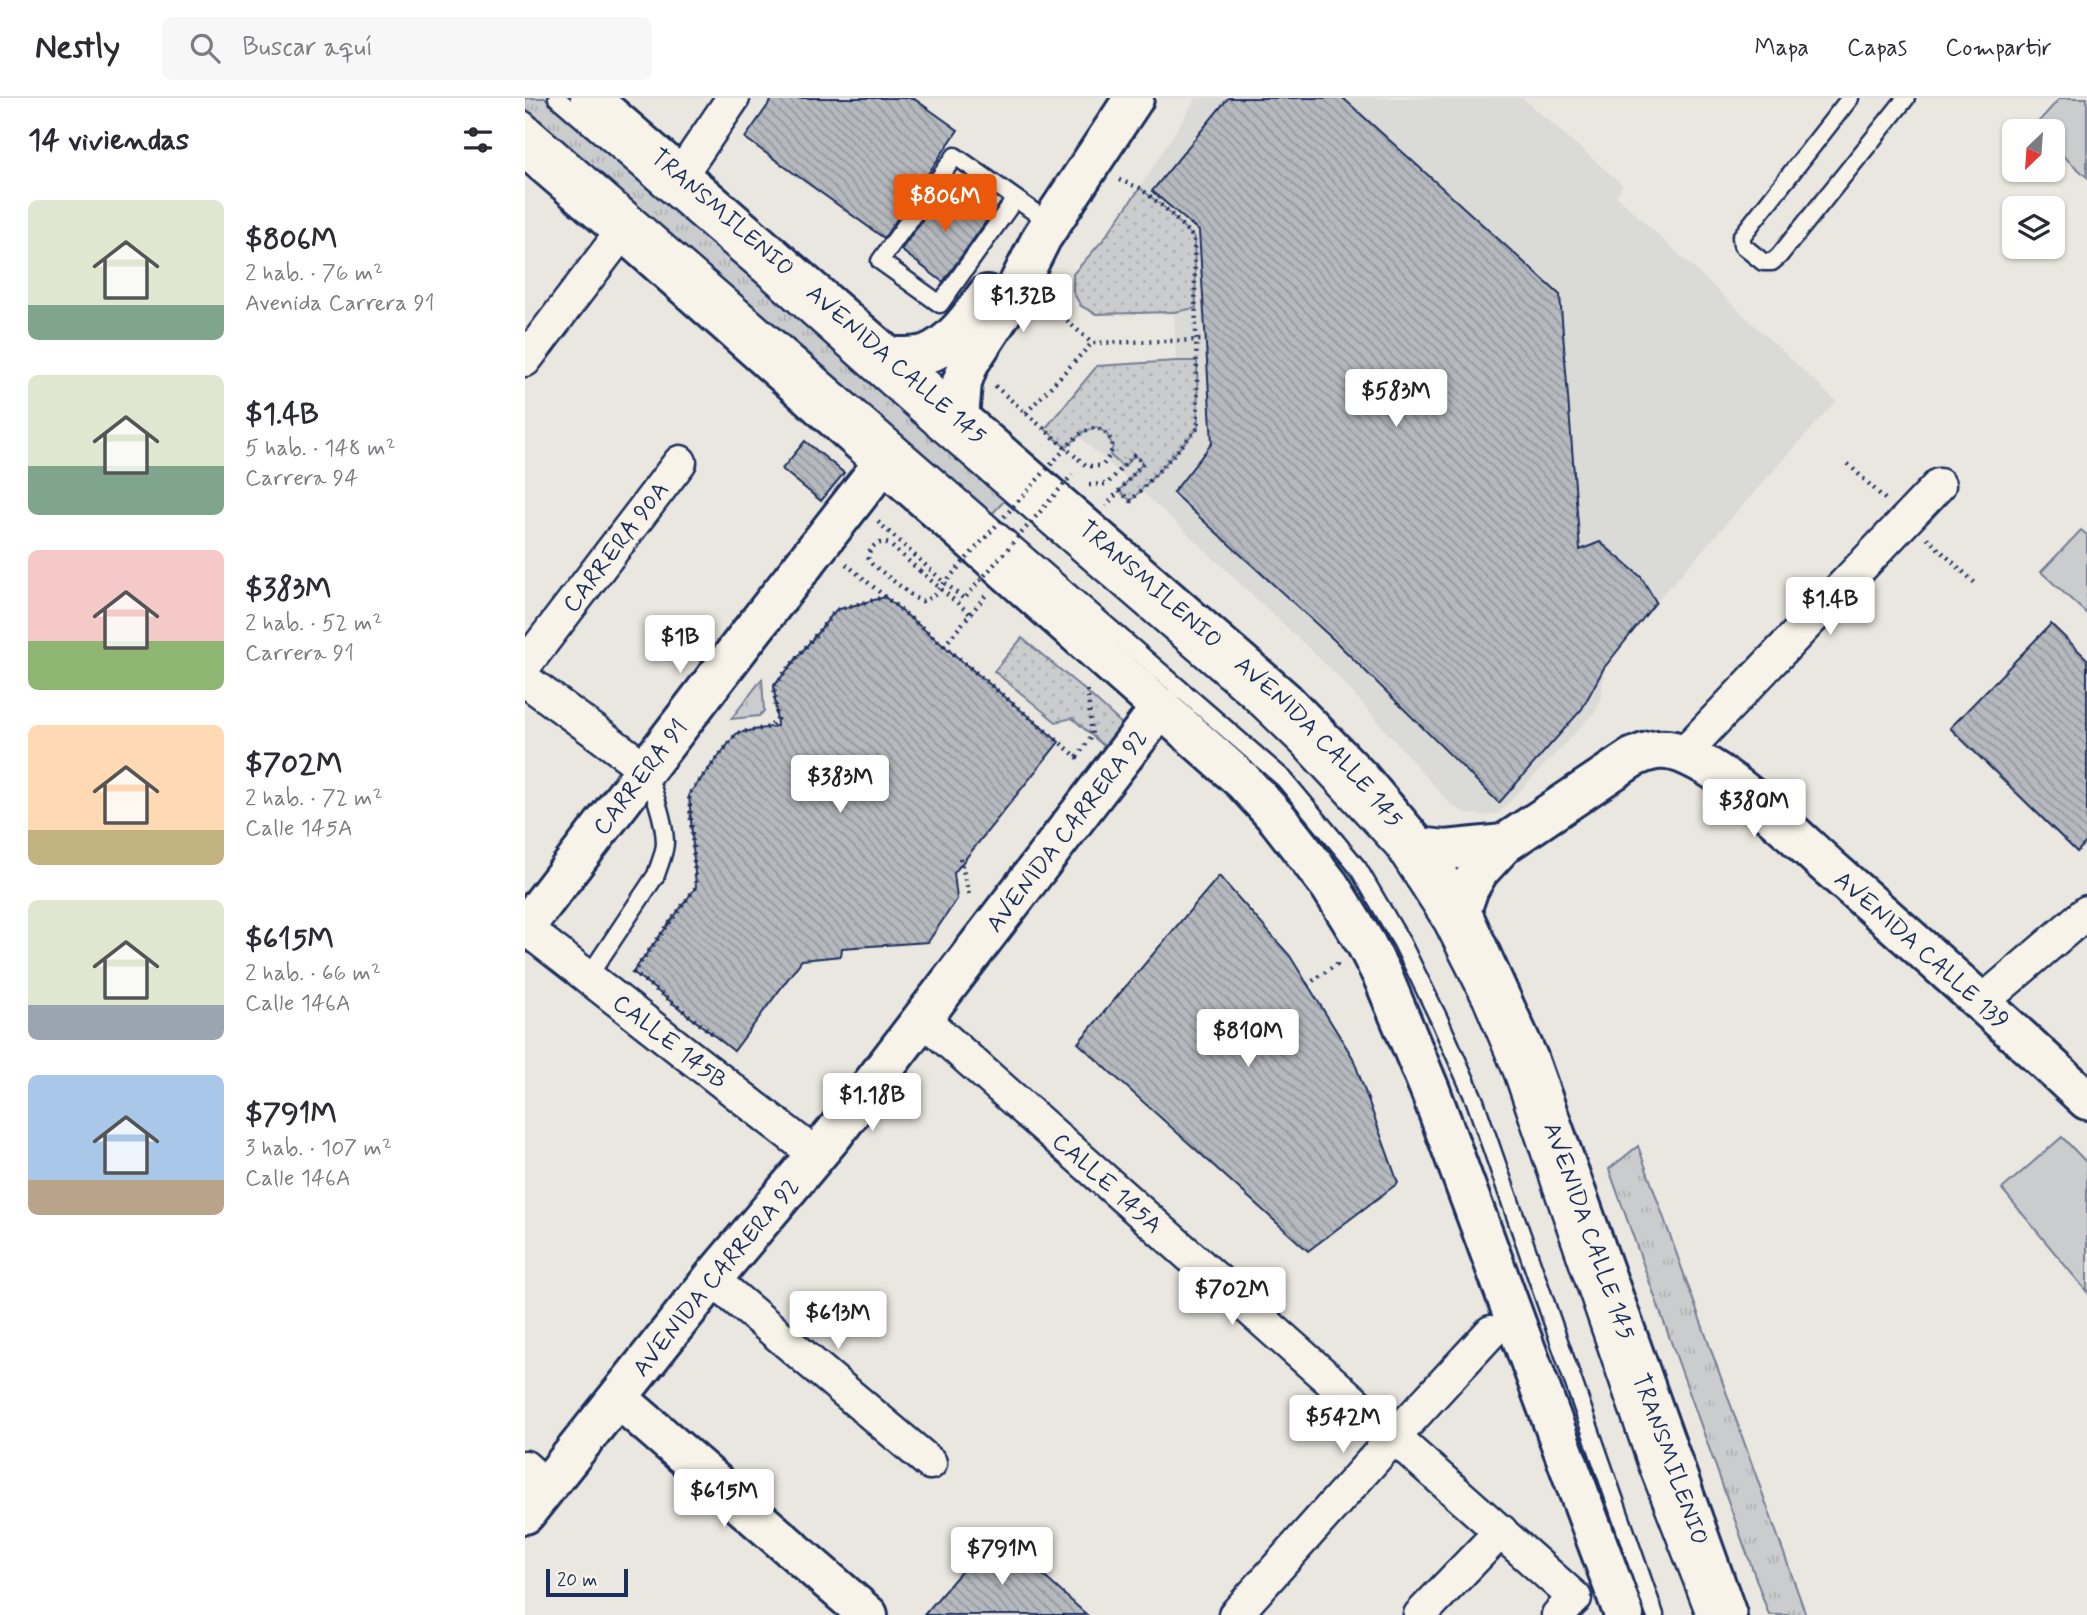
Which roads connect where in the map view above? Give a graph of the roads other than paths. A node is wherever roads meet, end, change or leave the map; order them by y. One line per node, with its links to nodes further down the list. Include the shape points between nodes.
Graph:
1 (557, 98): 47 (lane, TRANSMILENIO, via 1248,698 1394,849 1443,925 1514,1075 1646,1463)
2 (590, 98): 9 (main road, AVENIDA CALLE 145)
3 (733, 98): 9 (street)
4 (1134, 98): 12 (main road)
5 (1850, 98): 6 (lane, via 1741,237 1742,245 1763,262 1779,256)
6 (1906, 98)
7 (525, 120): 46 (lane, via 1284,779 1359,869 1402,943 1475,1101)
8 (525, 147): 11 (main road)
9 (680, 176): 13 (main road, AVENIDA CALLE 145)
10 (1016, 199): 10 (lane, via 955,156 880,261 940,304); 12 (lane)
11 (624, 231): 14 (street); 16 (main road)
12 (1046, 231): 13 (main road, via 947,341 928,353); 15 (main road, via 1011,298 969,363 962,382)
13 (888, 357): 15 (main road, AVENIDA CALLE 145)
14 (525, 360)
15 (959, 419): 25 (main road, AVENIDA CALLE 145, via 1284,700 1360,778)
16 (884, 461): 21 (main road); 23 (main road, CARRERA 91)
17 (680, 462): 19 (street, CARRERA 90A)
18 (1939, 485): 22 (street)
19 (525, 665)
20 (525, 680): 23 (street)
21 (1161, 707): 31 (main road, AVENIDA CARRERA 92); 45 (main road, via 1278,819 1330,886 1383,977 1430,1090)
22 (1683, 754): 24 (main road, AVENIDA CALLE 139, via 1645,751); 30 (main road, AVENIDA CALLE 139, via 1760,805)
23 (646, 769): 28 (main road, CARRERA 91); 29 (lane, via 665,843 662,857 656,875)
24 (1504, 844): 25 (main road, AVENIDA CALLE 139, via 1446,850); 26 (main road, AVENIDA CALLE 139, via 1479,871)
25 (1418, 847): 26 (main road, AVENIDA CALLE 145)
26 (1461, 911): 48 (main road, AVENIDA CALLE 145, via 1528,1058)
27 (2087, 912): 30 (street)
28 (525, 927): 29 (street, CALLE 145B)
29 (588, 977): 33 (street, CALLE 145B)
30 (1982, 1002): 32 (main road, AVENIDA CALLE 139)
31 (922, 1018): 33 (main road, AVENIDA CARRERA 92); 37 (street, CALLE 145A)
32 (2087, 1100)
33 (816, 1155): 34 (main road, AVENIDA CARRERA 92)
34 (712, 1279): 36 (main road, AVENIDA CARRERA 92); 38 (street)
35 (1491, 1332): 37 (street)
36 (618, 1398): 39 (main road, AVENIDA CARRERA 92); 42 (main road)
37 (1395, 1436): 40 (street, CALLE 145A); 43 (street)
38 (930, 1463)
39 (532, 1489)
40 (1501, 1531): 41 (street, CALLE 145A); 44 (street)
41 (1567, 1606)
42 (868, 1615)
43 (1235, 1615)
44 (1420, 1615)
45 (1623, 1615)
46 (1655, 1615)
47 (1705, 1615)
48 (1727, 1615)

